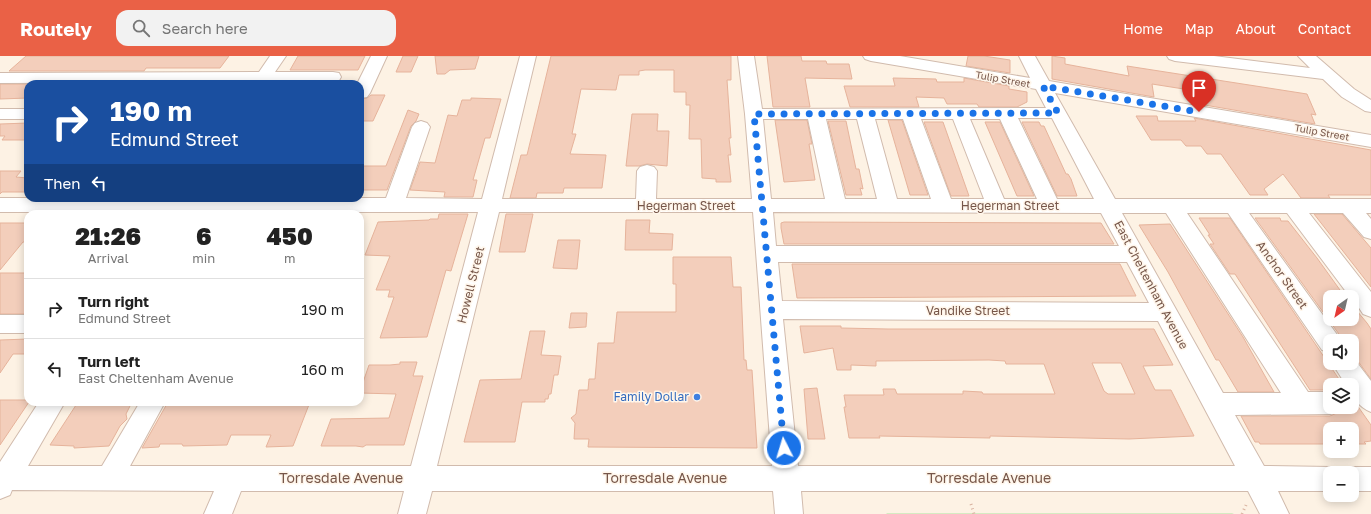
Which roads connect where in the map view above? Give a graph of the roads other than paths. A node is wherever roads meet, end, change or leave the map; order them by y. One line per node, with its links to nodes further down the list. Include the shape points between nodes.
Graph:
1 (278, 56): 12 (street)
2 (379, 56): 16 (street)
3 (528, 56): 32 (street, Howell Street)
4 (746, 56): 21 (street)
5 (872, 56): 15 (street, Tulip Street)
6 (1027, 56): 15 (street, East Cheltenham Avenue)
7 (1175, 56): 9 (street)
8 (1306, 56): 9 (street)
9 (1327, 75): 17 (street, via 1348,93)
10 (0, 78): 11 (street)
11 (174, 80)
12 (262, 80)
13 (279, 80): 14 (street, via 333,77)
14 (331, 80)
15 (1043, 86): 18 (street, East Cheltenham Avenue); 28 (street, Tulip Street)
16 (364, 87)
17 (1371, 107)
18 (1058, 113): 25 (street); 44 (street, East Cheltenham Avenue)
19 (0, 114): 20 (street)
20 (24, 114)
21 (754, 114): 22 (street); 37 (street)
22 (816, 114): 23 (street); 33 (street)
23 (865, 114): 24 (street); 34 (street)
24 (910, 114): 26 (street); 38 (street)
25 (1008, 114): 26 (street); 40 (street)
26 (960, 115): 39 (street)
27 (421, 127): 31 (street)
28 (1371, 141)
29 (647, 171): 36 (street)
30 (0, 205): 35 (street, Hegerman Street)
31 (394, 205): 32 (street, Hegerman Street); 35 (street, Hegerman Street)
32 (491, 205): 36 (street, Hegerman Street); 64 (street, Howell Street)
33 (836, 205): 34 (street, Hegerman Street); 37 (street, Hegerman Street)
34 (889, 205): 38 (street, Hegerman Street)
35 (181, 206)
36 (646, 206): 37 (street, Hegerman Street)
37 (761, 206): 48 (street)
38 (944, 206): 39 (street, Hegerman Street)
39 (997, 206): 40 (street, Hegerman Street)
40 (1050, 206): 44 (street, Hegerman Street)
41 (1293, 206): 42 (street, Hegerman Street); 46 (street, Hegerman Street); 50 (street)
42 (1348, 206): 43 (street, Hegerman Street); 47 (street)
43 (1371, 206)
44 (1109, 207): 45 (street, Hegerman Street); 49 (street, East Cheltenham Avenue)
45 (1173, 207): 46 (street, Hegerman Street); 59 (street)
46 (1234, 207): 55 (street, Anchor Street)
47 (1371, 232)
48 (766, 254): 49 (street); 51 (street)
49 (1134, 254): 52 (street, East Cheltenham Avenue)
50 (1371, 308)
51 (771, 310): 52 (street, Vandike Street); 67 (street)
52 (1164, 312): 61 (street, East Cheltenham Avenue)
53 (0, 324): 54 (street)
54 (24, 324)
55 (1324, 334)
56 (1349, 370): 58 (street)
57 (1359, 402): 58 (street)
58 (1371, 402)
59 (1301, 403): 60 (street); 61 (street)
60 (1323, 403)
61 (1216, 404): 68 (street, East Cheltenham Avenue)
62 (50, 406): 72 (street)
63 (151, 406): 65 (street)
64 (421, 477): 66 (street, Torresdale Avenue); 67 (street, Torresdale Avenue); 74 (street, Howell Street)
65 (109, 478): 66 (street, Torresdale Avenue); 72 (street, Torresdale Avenue)
66 (233, 478): 73 (street)
67 (786, 478): 68 (street, Torresdale Avenue); 75 (street)
68 (1256, 479): 69 (street, Torresdale Avenue); 76 (street, East Cheltenham Avenue)
69 (1323, 479)
70 (1359, 479): 71 (street)
71 (1371, 479)
72 (2, 480)
73 (218, 514)
74 (412, 514)
75 (790, 514)
76 (1274, 514)

